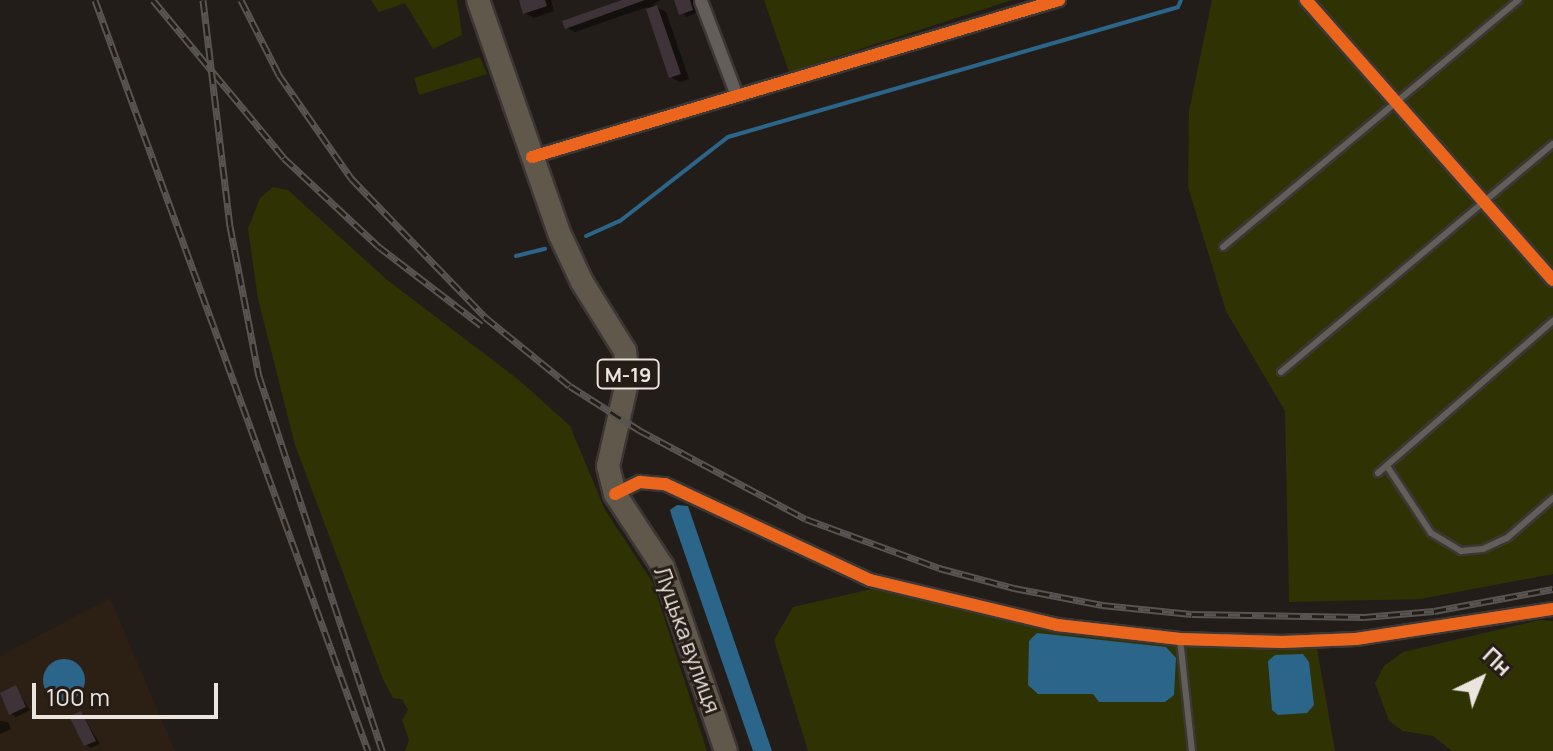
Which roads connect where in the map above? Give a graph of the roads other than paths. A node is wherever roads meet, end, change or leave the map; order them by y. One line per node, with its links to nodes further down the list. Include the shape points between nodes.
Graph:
1 (478, 0): 9 (highway, Луцька вулиця / М-19)
2 (1059, 0): 6 (street)
3 (1306, 0): 7 (street)
4 (1518, 0): 7 (lane)
5 (701, 1): 6 (street)
6 (736, 93): 9 (street)
7 (1395, 104): 10 (street); 11 (lane)
8 (1553, 144): 10 (lane)
9 (532, 157): 17 (highway, Луцька вулиця / М-19, via 582,282 625,351 628,378 608,466)
10 (1483, 205): 12 (street); 14 (lane)
11 (1223, 247)
12 (1553, 280)
13 (1553, 321): 15 (lane)
14 (1281, 372)
15 (1387, 466): 16 (lane); 18 (lane, via 1431,533 1461,551 1483,549 1507,538)
16 (1378, 473)
17 (615, 494): 20 (street, via 640,482 665,484 870,580 1057,625); 21 (highway, Луцька вулиця / М-19, via 663,567)
18 (1553, 498)
19 (1553, 609): 20 (street, via 1356,639)
20 (1180, 639): 22 (lane)
21 (726, 751)
22 (1192, 751)

